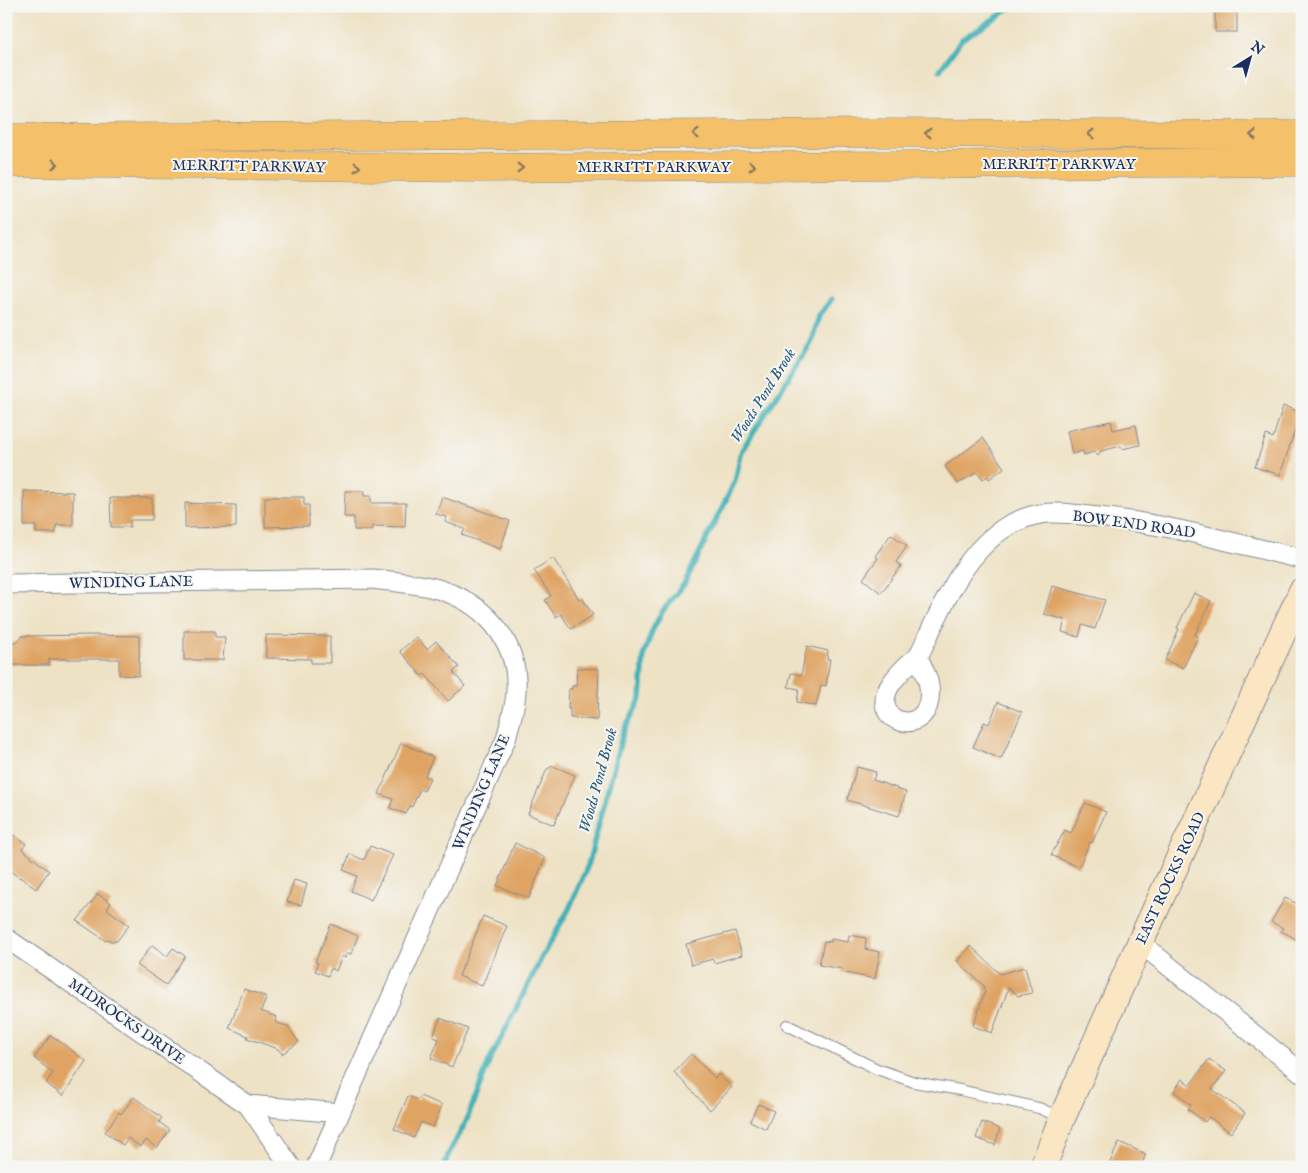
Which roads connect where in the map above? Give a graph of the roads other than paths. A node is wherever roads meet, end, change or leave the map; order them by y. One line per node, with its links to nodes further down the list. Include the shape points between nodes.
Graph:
1 (1302, 135): 2 (highway, MERRITT PARKWAY, one-way to 2, via 877,133)
2 (6, 138)
3 (1302, 162): 4 (highway, MERRITT PARKWAY, one-way to 3, via 487,168)
4 (6, 163)
5 (1302, 559): 8 (street, BOW END ROAD, via 1163,525 1042,513 1023,518 982,547 947,598)
6 (6, 584): 14 (street, WINDING LANE, via 373,578 440,590 460,598 490,619 502,634 512,654 516,677 516,700 506,738)
7 (1302, 591): 10 (street, EAST ROCKS ROAD)
8 (918, 657)
9 (6, 938): 13 (street, MIDROCKS DRIVE)
10 (1140, 943): 12 (street); 15 (street, EAST ROCKS ROAD)
11 (787, 1025): 15 (lane, via 877,1069 905,1079 1039,1108)
12 (1302, 1073)
13 (248, 1105): 14 (street, MIDROCKS DRIVE); 16 (street, MIDROCKS DRIVE)
14 (340, 1113): 17 (street, WINDING LANE)
15 (1062, 1118): 18 (street, EAST ROCKS ROAD)
16 (291, 1167)
17 (316, 1167)
18 (1043, 1167)

